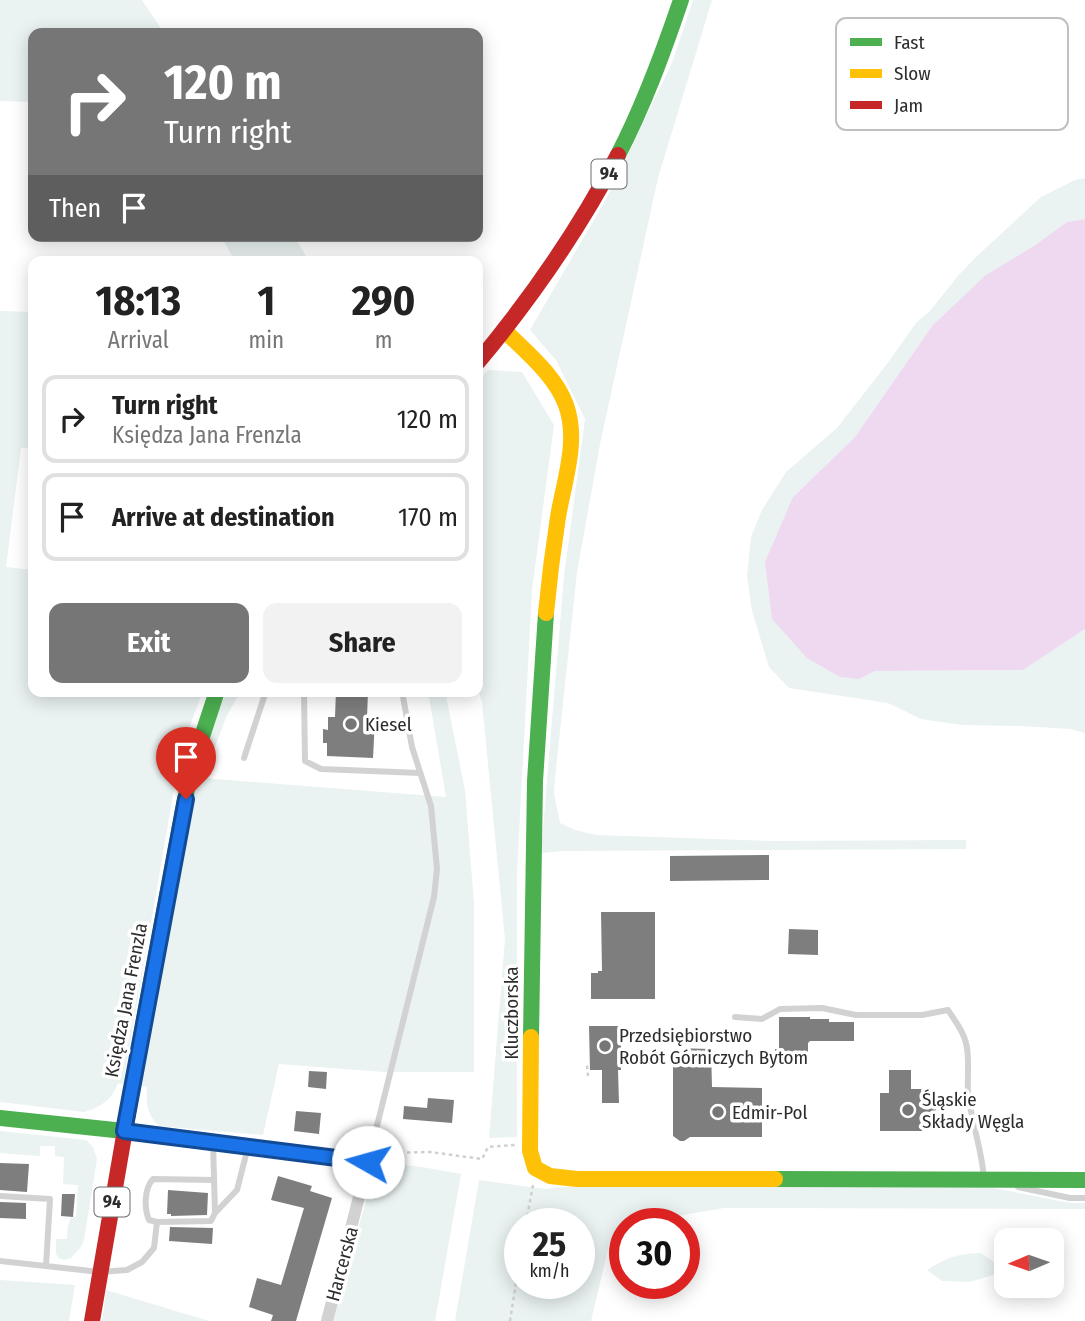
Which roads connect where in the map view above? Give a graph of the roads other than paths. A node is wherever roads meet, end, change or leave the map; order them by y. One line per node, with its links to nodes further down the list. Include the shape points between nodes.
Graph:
1 (681, 0): 2 (street, 94, via 647,96 615,163 559,257)
2 (505, 331): 3 (street, 94); 17 (street, Kluczborska, via 561,390 571,428 547,602 536,760 530,1141 535,1168 550,1176 577,1179)
3 (483, 356)
4 (215, 697): 12 (street, Księdza Jana Frenzla / 94, via 190,773)
5 (264, 697): 8 (lane)
6 (304, 697): 9 (lane, via 305,761 321,769)
7 (403, 697): 9 (lane)
8 (244, 758)
9 (420, 774): 15 (lane, via 431,806 437,869 434,897)
10 (735, 1017): 17 (lane, via 762,1019 780,1009 821,1008 856,1015 922,1015 948,1010 967,1045 972,1120)
11 (0, 1118): 12 (street)
12 (124, 1131): 13 (street); 25 (street, Księdza Jana Frenzla / 94)
13 (214, 1142): 14 (street); 16 (lane)
14 (248, 1147): 15 (street); 21 (lane, via 237,1190)
15 (370, 1158): 27 (street, Harcerska)
16 (214, 1180): 21 (lane); 22 (lane, via 153,1179 145,1210 149,1220)
17 (988, 1180): 18 (street); 20 (lane)
18 (1085, 1180)
19 (0, 1196): 24 (lane, via 50,1199)
20 (1085, 1198)
21 (215, 1213): 22 (lane, via 211,1221)
22 (157, 1222): 25 (lane, via 154,1248 142,1262 127,1270)
23 (0, 1261): 24 (lane)
24 (46, 1266): 25 (lane)
25 (100, 1272): 26 (street, Księdza Jana Frenzla / 94)
26 (92, 1321)
27 (327, 1321)

